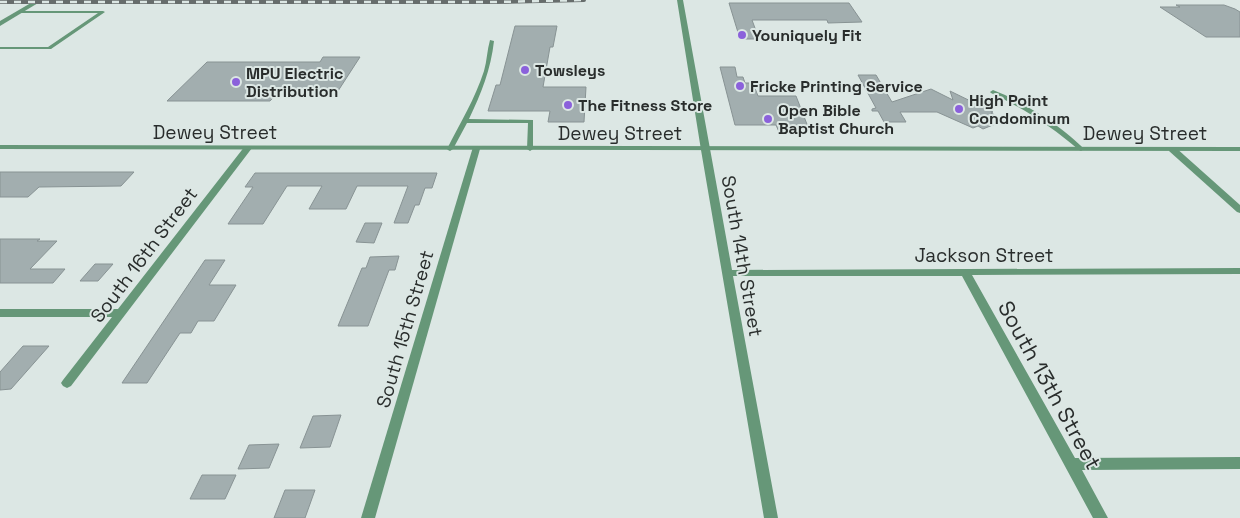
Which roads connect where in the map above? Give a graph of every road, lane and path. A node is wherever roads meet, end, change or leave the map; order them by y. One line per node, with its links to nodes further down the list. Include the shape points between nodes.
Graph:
1 (40, 0): 3 (street)
2 (680, 0): 14 (street, South 14th Street)
3 (21, 12): 4 (street); 6 (lane, via 103,12 49,48)
4 (0, 24)
5 (492, 41): 8 (lane, via 490,62)
6 (0, 48)
7 (993, 92): 15 (lane, via 1052,125)
8 (464, 121): 11 (lane); 13 (lane, via 531,121)
9 (0, 147): 10 (street, Dewey Street)
10 (248, 148): 11 (street, Dewey Street); 23 (street, South 16th Street)
11 (450, 149): 12 (street, Dewey Street)
12 (476, 150): 13 (street, Dewey Street); 27 (street, South 15th Street)
13 (530, 150): 14 (street, Dewey Street)
14 (705, 150): 15 (street, Dewey Street); 21 (street, South 14th Street)
15 (1081, 150): 16 (street, Dewey Street)
16 (1172, 150): 17 (street, Dewey Street); 18 (street)
17 (1240, 150)
18 (1240, 210)
19 (1240, 271): 20 (street, Jackson Street)
20 (965, 272): 21 (street, Jackson Street); 25 (street, South 13th Street)
21 (728, 273): 28 (street, South 14th Street)
22 (0, 313): 23 (street)
23 (122, 313): 24 (street, South 16th Street)
24 (67, 383)
25 (1071, 464): 26 (street); 29 (street, South 13th Street)
26 (1240, 464)
27 (368, 518)
28 (771, 518)
29 (1101, 518)

